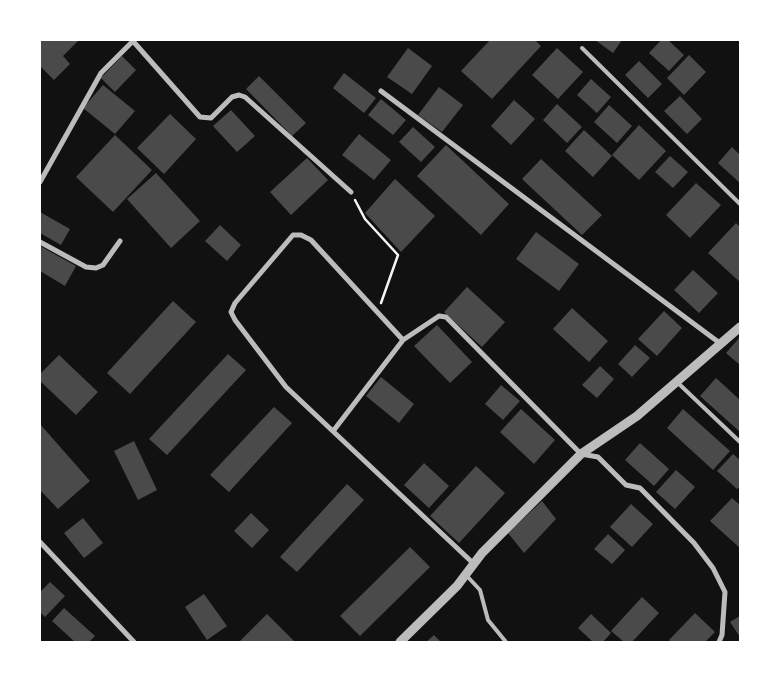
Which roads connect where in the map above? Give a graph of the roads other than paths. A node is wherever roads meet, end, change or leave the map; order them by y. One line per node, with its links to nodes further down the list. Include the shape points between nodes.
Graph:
1 (133, 40): 4 (street, via 101,72); 5 (street, via 200,117 211,118 232,97 245,97)
2 (582, 48): 6 (lane)
3 (381, 91): 11 (street)
4 (40, 182)
5 (351, 192)
6 (740, 204)
7 (120, 241): 8 (street, via 103,265 96,268 86,267)
8 (40, 242)
9 (740, 327): 11 (street)
10 (403, 340): 13 (street); 13 (street, via 311,240 301,234 293,235 235,303 232,312 235,320 286,387); 15 (street, via 439,316 446,317)
11 (721, 344): 12 (street)
12 (678, 383): 14 (lane); 15 (street)
13 (334, 430): 17 (street)
14 (740, 442)
15 (581, 454): 17 (street); 22 (street, via 598,457 626,485 640,488 694,543 713,568 725,592)
16 (40, 542): 19 (street)
17 (474, 564): 18 (street)
18 (466, 575): 20 (street); 21 (lane, via 480,590 488,620)
19 (134, 642)
20 (400, 642)
21 (506, 642)
22 (719, 642)

